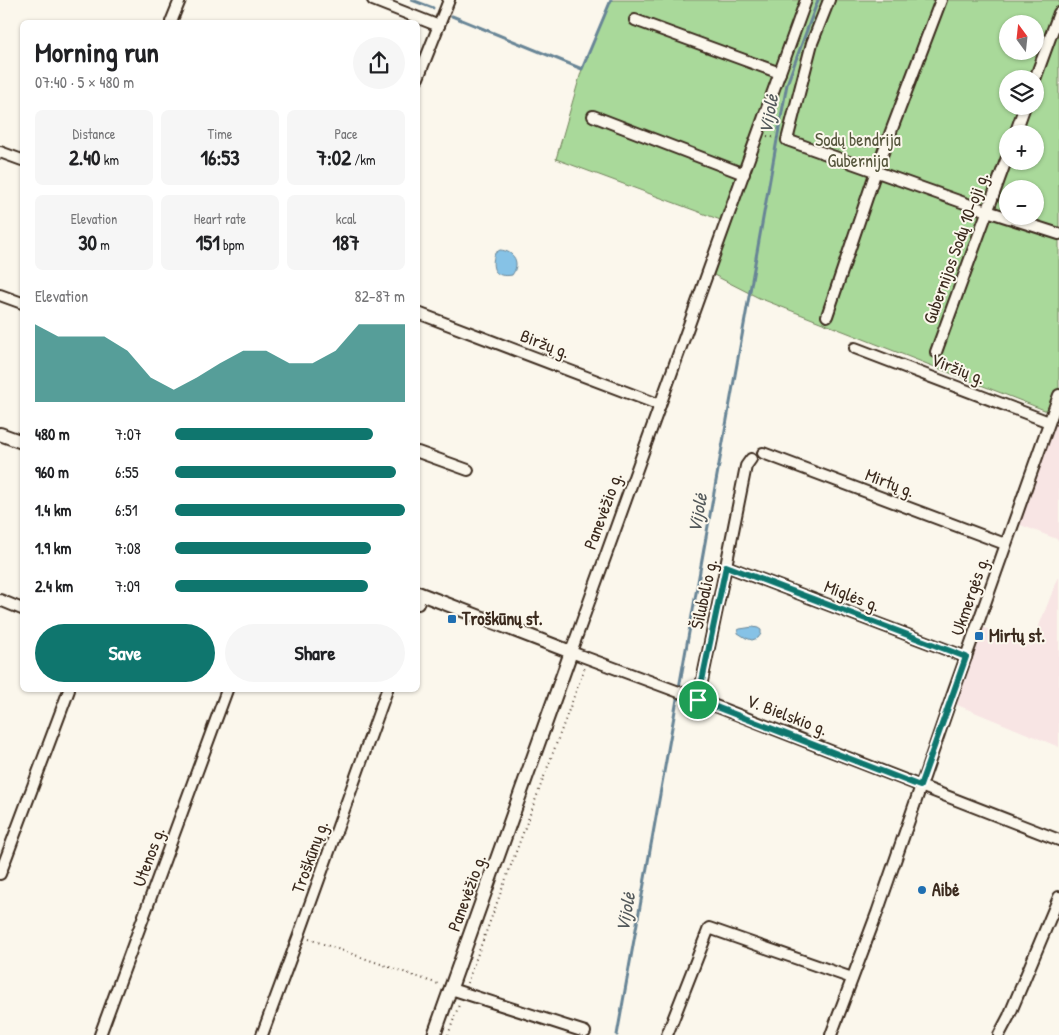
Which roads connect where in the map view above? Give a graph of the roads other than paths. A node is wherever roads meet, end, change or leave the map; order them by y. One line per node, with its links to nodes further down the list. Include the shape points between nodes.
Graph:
1 (180, 0): 8 (street)
2 (373, 0): 10 (street)
3 (448, 0): 10 (street)
4 (806, 0): 13 (street, Panevėžio g.)
5 (829, 0): 18 (street, via 812,43 787,140)
6 (941, 0): 18 (street)
7 (1059, 13): 11 (street)
8 (172, 20)
9 (635, 20): 13 (street)
10 (439, 26): 12 (street)
11 (1039, 70)
12 (420, 73)
13 (780, 73): 19 (street, Panevėžio g.)
14 (593, 116): 19 (street)
15 (0, 152): 16 (street)
16 (20, 159)
17 (1002, 170): 20 (street, Gubernijos Sodų 10-oji g.)
18 (876, 171): 20 (street); 25 (street)
19 (744, 174): 29 (street, Panevėžio g.)
20 (987, 211): 21 (street); 27 (street, Gubernijos Sodų 10-oji g.)
21 (1059, 234)
22 (0, 295): 23 (street)
23 (20, 303)
24 (420, 314): 29 (street, Biržų g.)
25 (827, 316)
26 (855, 348): 30 (street, Viržių g.)
27 (936, 352)
28 (1059, 395): 30 (street, Ukmergės g.)
29 (660, 405): 42 (street, Panevėžio g.)
30 (1049, 422): 37 (street, Ukmergės g.)
31 (0, 434): 32 (street)
32 (20, 441)
33 (420, 453): 36 (street)
34 (763, 453): 37 (street, Mirtų g.)
35 (748, 462): 38 (street, Šilubalio g.)
36 (468, 470)
37 (1005, 544): 43 (street, Ukmergės g.)
38 (726, 566): 43 (street, Miglės g.); 47 (street, Šilubalio g.)
39 (420, 597): 42 (street, V. Bielskio g.)
40 (0, 600): 41 (street)
41 (20, 608)
42 (571, 652): 47 (street, V. Bielskio g.); 53 (street, Panevėžio g.)
43 (966, 657): 48 (street, Ukmergės g.)
44 (68, 692): 50 (street)
45 (226, 692): 55 (street, Utenos g.)
46 (386, 692): 56 (street, Troškūnų g.)
47 (698, 700): 48 (street, V. Bielskio g.)
48 (920, 786): 49 (street, V. Bielskio g.); 52 (street, Ukmergės g.)
49 (1059, 840)
50 (0, 874)
51 (1059, 897): 60 (street)
52 (852, 978): 58 (street, via 709,928); 59 (street, Ukmergės g.)
53 (457, 991): 54 (street); 57 (street, Panevėžio g.)
54 (585, 1032)
55 (100, 1035)
56 (262, 1035)
57 (434, 1035)
58 (667, 1035)
59 (831, 1035)
60 (999, 1035)

